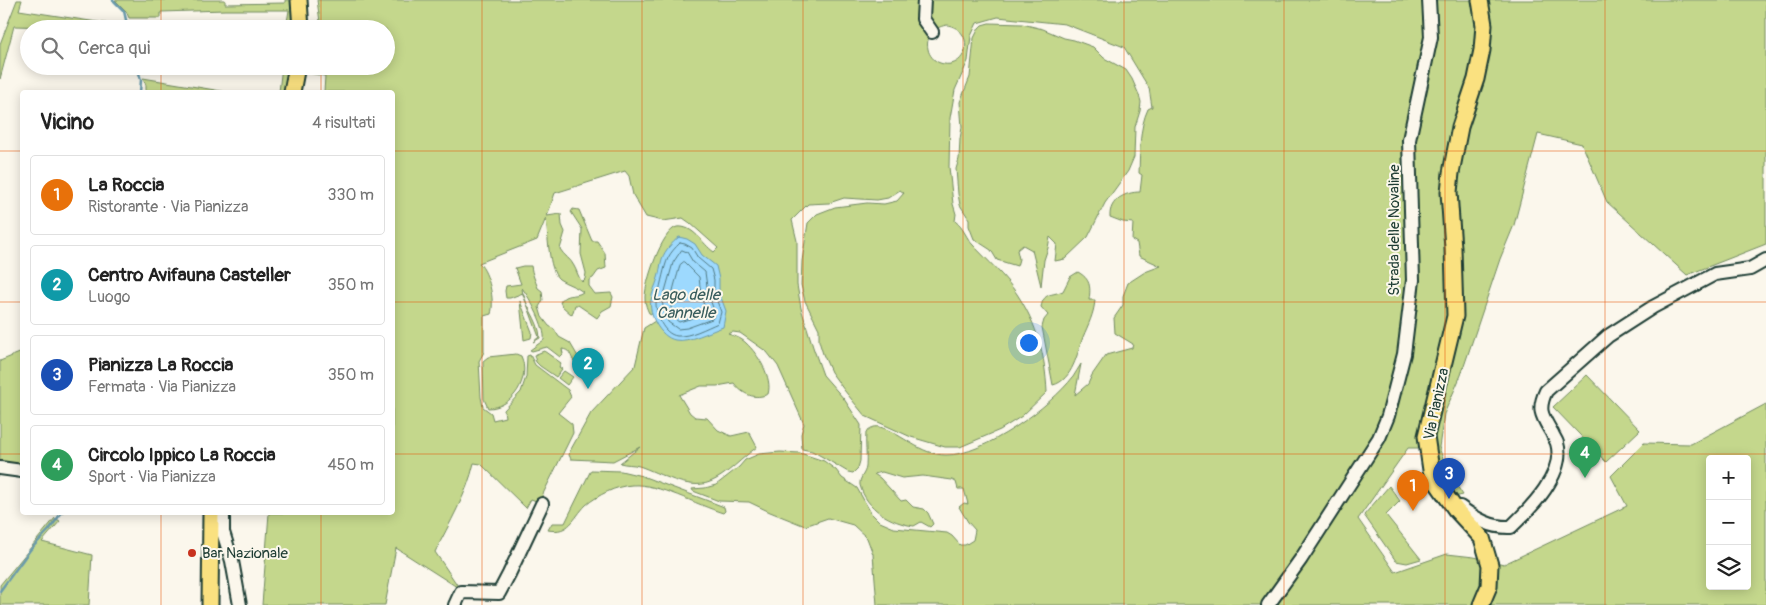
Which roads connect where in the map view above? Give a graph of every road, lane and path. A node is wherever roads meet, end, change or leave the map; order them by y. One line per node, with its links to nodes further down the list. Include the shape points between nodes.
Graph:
1 (300, 0): 5 (main road)
2 (924, 0): 6 (street, via 923,19)
3 (1429, 0): 19 (street, Strada delle Novaline, via 1431,37 1409,140 1413,280 1404,354 1388,416 1379,438)
4 (1480, 0): 12 (main road, Via Pianizza, via 1484,25 1482,50 1460,127 1450,182 1454,316 1426,436 1431,470)
5 (301, 20)
6 (932, 32)
7 (295, 75): 8 (main road)
8 (292, 90)
9 (1766, 260): 12 (street, Via Pianizza, via 1750,269 1715,274 1653,307 1608,336 1546,391 1540,402 1542,415 1557,443 1555,473 1534,504 1511,527 1497,527 1473,517)
10 (0, 468): 11 (street)
11 (20, 471)
12 (1451, 502): 20 (main road, via 1482,538 1490,565 1489,586)
13 (542, 504): 18 (street, via 498,592 461,592)
14 (211, 515): 16 (main road)
15 (223, 515): 17 (street, via 223,532)
16 (210, 605)
17 (240, 605)
18 (455, 605)
19 (1268, 605)
20 (1481, 605)

